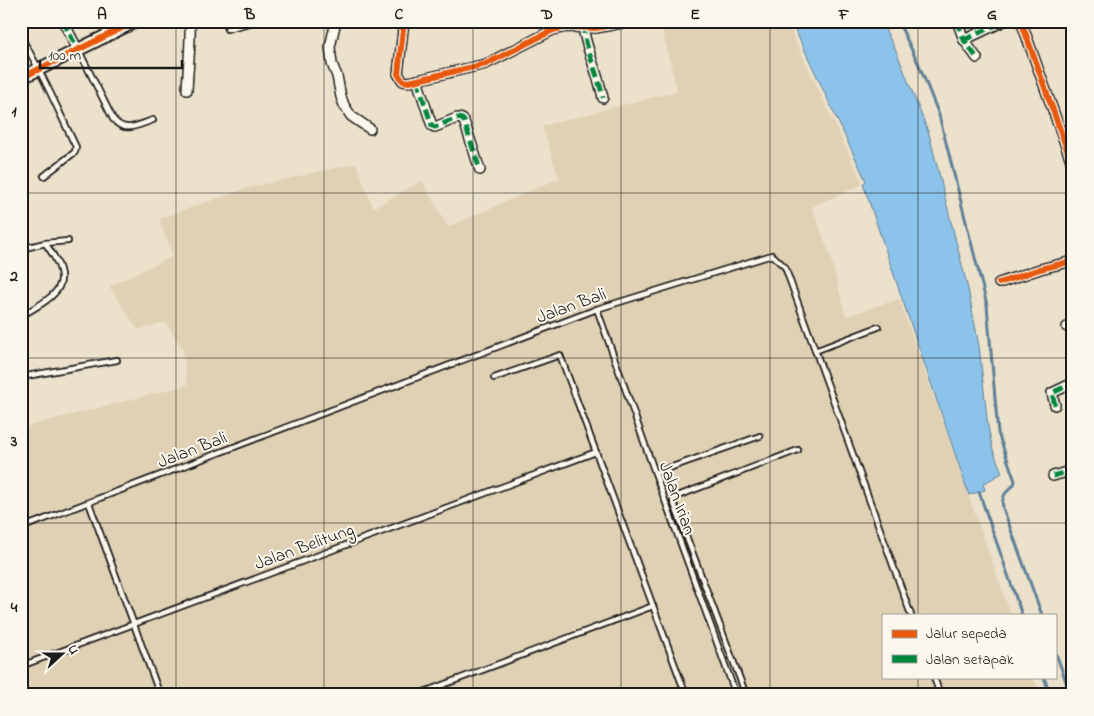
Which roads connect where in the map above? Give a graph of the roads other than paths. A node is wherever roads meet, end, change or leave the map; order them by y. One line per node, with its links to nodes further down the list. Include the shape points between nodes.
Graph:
1 (63, 21): 15 (street)
2 (136, 21): 15 (street)
3 (190, 21): 20 (street)
4 (257, 21): 12 (lane)
5 (336, 21): 23 (street, via 330,47 341,97 351,116)
6 (404, 21): 19 (street, via 398,74 403,81)
7 (632, 21): 11 (street, via 596,28)
8 (957, 21): 14 (street)
9 (1004, 21): 14 (street)
10 (1021, 21): 24 (street)
11 (583, 24): 19 (street, via 553,30 486,64); 21 (street)
12 (227, 29)
13 (21, 37): 17 (lane)
14 (964, 40): 16 (street)
15 (78, 50): 17 (street); 22 (lane, via 118,126 126,128)
16 (977, 58)
17 (38, 71): 18 (street); 26 (lane, via 76,147 75,152)
18 (21, 78)
19 (417, 80): 25 (street, via 432,126 457,118 464,121)
20 (187, 90)
21 (603, 98)
22 (153, 120)
23 (370, 129)
24 (1073, 166)
25 (480, 170)
26 (44, 176)
27 (68, 241): 28 (lane)
28 (45, 243): 29 (lane); 33 (lane, via 59,264 61,281 50,300)
29 (21, 249)
30 (1073, 261): 31 (street)
31 (999, 283)
32 (597, 309): 35 (lane, Jalan Bali, via 772,255 784,268); 45 (lane, Jalan Irian); 47 (lane, Jalan Bali)
33 (21, 316)
34 (878, 327): 35 (lane)
35 (815, 350): 50 (lane, Jalan Bali)
36 (117, 360): 37 (lane)
37 (21, 377)
38 (494, 378): 43 (lane, via 560,355)
39 (1073, 384): 40 (street, via 1052,393)
40 (1055, 406)
41 (760, 436): 45 (lane)
42 (798, 450): 58 (lane, via 675,497 673,501)
43 (596, 452): 49 (lane); 51 (lane, Jalan Belitung)
44 (1073, 470): 46 (street)
45 (654, 473): 57 (lane, Jalan Irian)
46 (1052, 476)
47 (89, 503): 48 (lane, Jalan Bali); 51 (lane)
48 (21, 528)
49 (653, 606): 55 (lane); 56 (lane)
50 (911, 614)
51 (134, 624): 52 (lane, Jalan Belitung); 54 (lane)
52 (21, 666)
53 (934, 678): 59 (lane)
54 (160, 695)
55 (416, 695)
56 (686, 695)
57 (736, 695)
58 (746, 695)
59 (940, 695)

